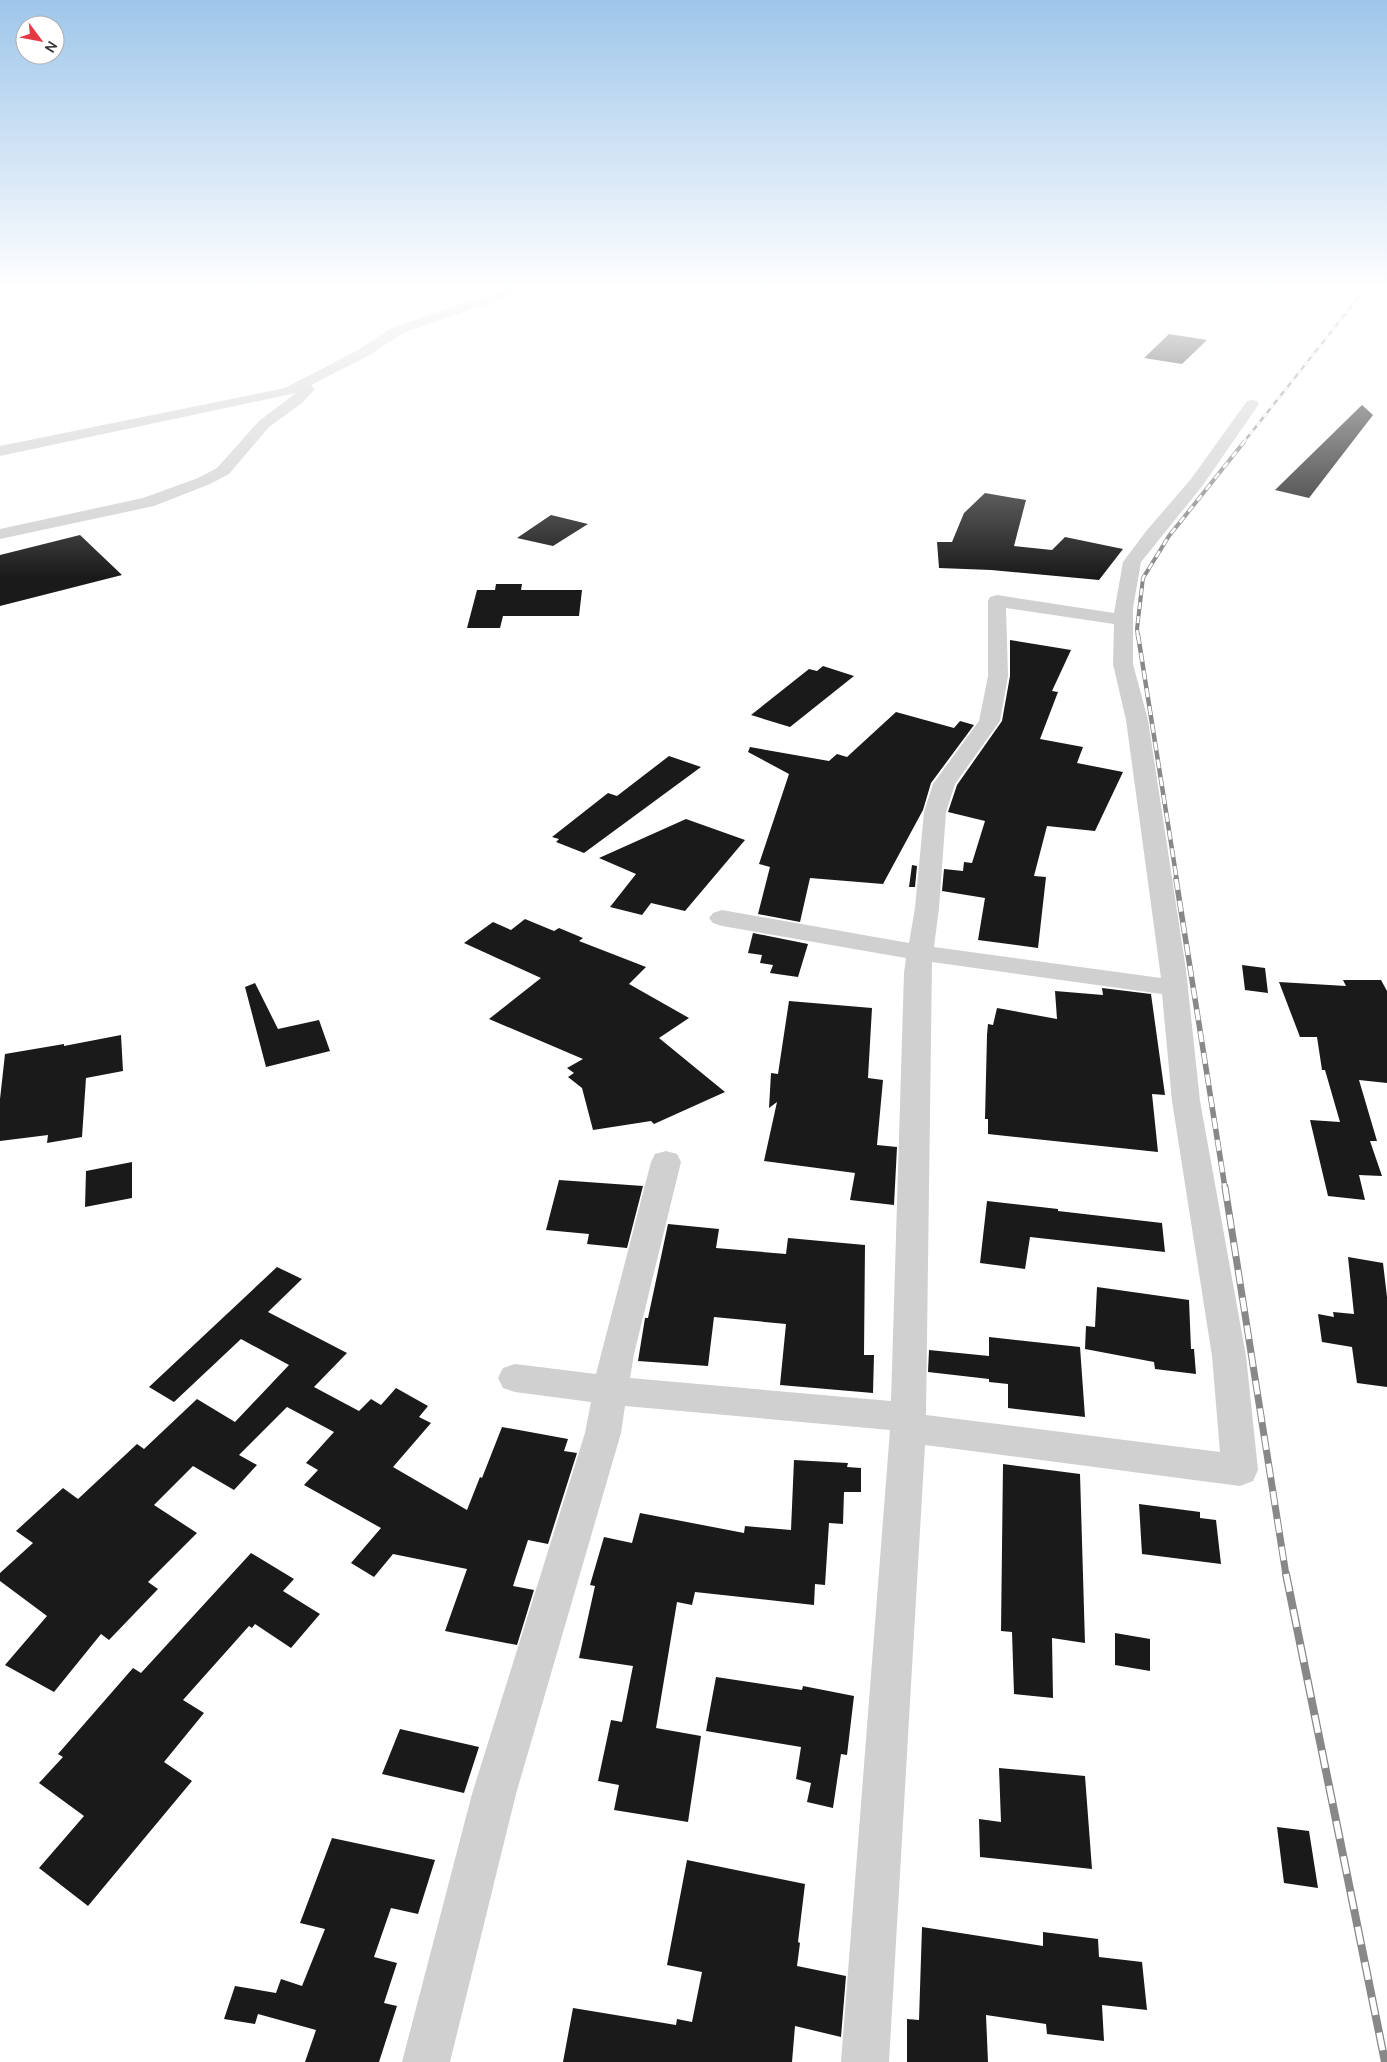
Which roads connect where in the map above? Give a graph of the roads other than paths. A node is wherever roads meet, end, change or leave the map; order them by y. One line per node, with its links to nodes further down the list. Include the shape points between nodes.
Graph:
1 (300, 385): 4 (street, via 288,391)
2 (311, 385): 5 (street, via 264,424 223,471 204,481 148,502)
3 (1252, 404): 6 (street, via 1197,482 1158,526 1132,562)
4 (0, 451)
5 (0, 534)
6 (1124, 620): 8 (street, via 997,601 998,676 989,720 944,784 934,812 927,908); 9 (street, via 1123,664 1136,720)
7 (722, 918): 8 (street)
8 (920, 952): 9 (street); 13 (street)
9 (1175, 988): 13 (street, via 1186,1101 1229,1356 1240,1470)
10 (666, 1162): 12 (street)
11 (515, 1378): 12 (street)
12 (610, 1390): 13 (street); 14 (street, via 603,1433 494,1794)
13 (908, 1423): 15 (street)
14 (426, 2062)
15 (865, 2062)

